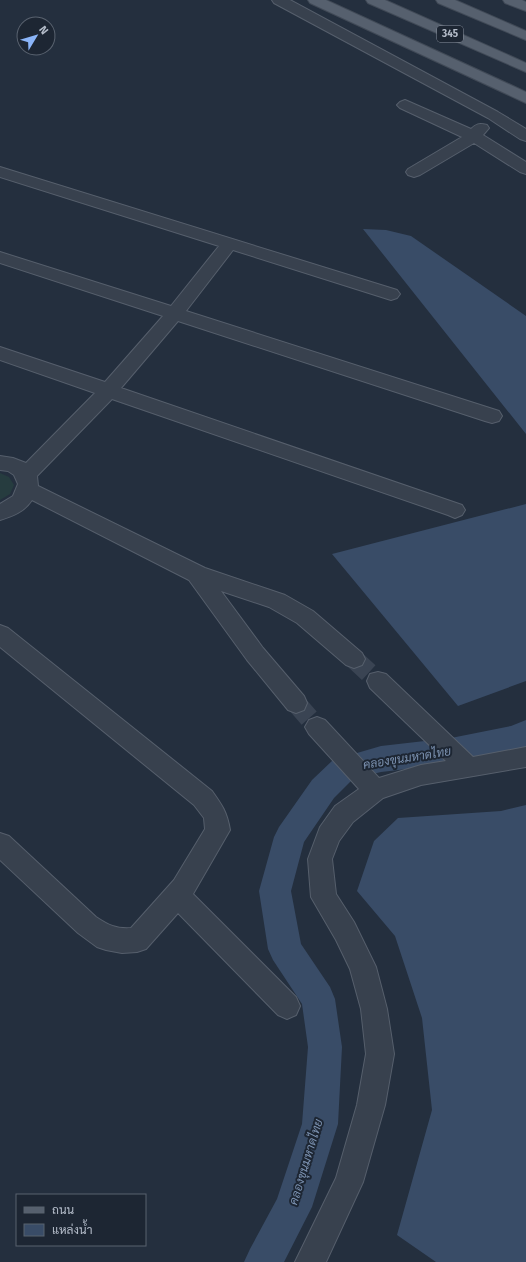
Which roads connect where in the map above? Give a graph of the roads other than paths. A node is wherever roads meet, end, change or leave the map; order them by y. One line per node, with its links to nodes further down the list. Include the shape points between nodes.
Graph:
1 (279, 0): 13 (street)
2 (315, 0): 8 (main road, 345)
3 (373, 0): 9 (main road, 345)
4 (443, 0): 7 (main road, 345)
5 (510, 0): 6 (main road)
6 (526, 7)
7 (526, 36)
8 (397, 39): 10 (main road, 345); 12 (main road)
9 (526, 68)
10 (526, 98)
11 (405, 105): 14 (street)
12 (526, 111)
13 (493, 115): 14 (street); 15 (street)
14 (473, 136): 16 (street); 18 (street)
15 (526, 136)
16 (526, 169)
17 (0, 172): 19 (street)
18 (414, 172)
19 (230, 243): 21 (street); 22 (street)
20 (0, 257): 22 (street)
21 (391, 294)
22 (175, 313): 24 (street); 25 (street)
23 (0, 353): 24 (street)
24 (108, 391): 27 (street); 28 (street)
25 (492, 416)
26 (0, 463): 27 (street, via 21,469)
27 (27, 482): 29 (street, via 23,499 14,507); 30 (street)
28 (455, 510)
29 (0, 512)
30 (197, 574): 32 (street, via 277,601 305,617); 34 (street, via 255,654)
31 (0, 634): 40 (street, via 204,798 215,814 218,830)
32 (354, 659)
33 (378, 680): 37 (street)
34 (296, 703)
35 (321, 733): 38 (street)
36 (526, 757): 37 (street, via 515,760)
37 (462, 761): 38 (street, via 421,775)
38 (370, 784): 42 (street, via 329,835 320,859 324,897 363,967 374,1009 380,1054 371,1105 349,1182)
39 (0, 844): 40 (street, via 87,925 106,938 136,940 150,928)
40 (177, 896): 41 (street)
41 (287, 1006)
42 (310, 1262)

